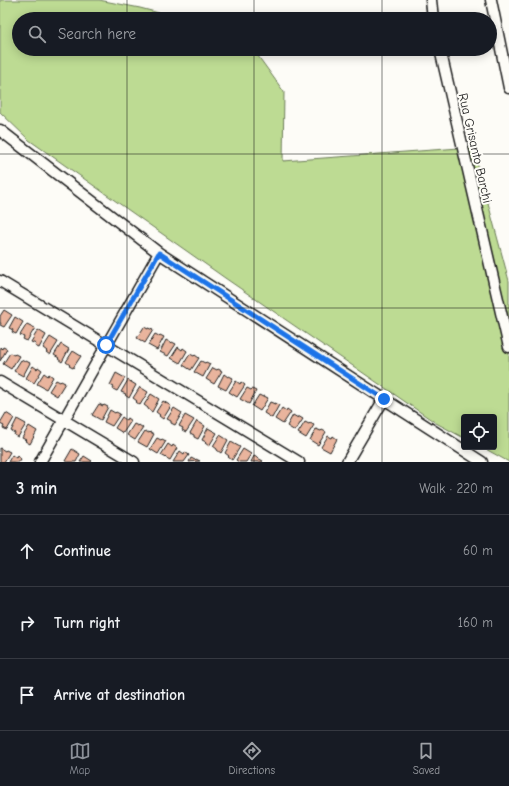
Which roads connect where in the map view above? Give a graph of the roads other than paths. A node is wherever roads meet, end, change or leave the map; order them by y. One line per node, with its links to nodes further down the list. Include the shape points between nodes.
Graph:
1 (431, 0): 3 (street)
2 (491, 0): 4 (street)
3 (432, 12)
4 (493, 12)
5 (497, 29): 7 (street)
6 (442, 56): 12 (street, Rua Grisanto Barchi)
7 (509, 88)
8 (0, 130): 9 (street)
9 (159, 253): 11 (street); 14 (street)
10 (0, 280): 11 (street)
11 (106, 345): 15 (street); 18 (street)
12 (509, 347)
13 (0, 382): 15 (street)
14 (384, 399): 19 (street); 20 (street)
15 (64, 420): 16 (street); 17 (street)
16 (40, 462)
17 (134, 462)
18 (299, 462)
19 (347, 462)
20 (482, 462)

